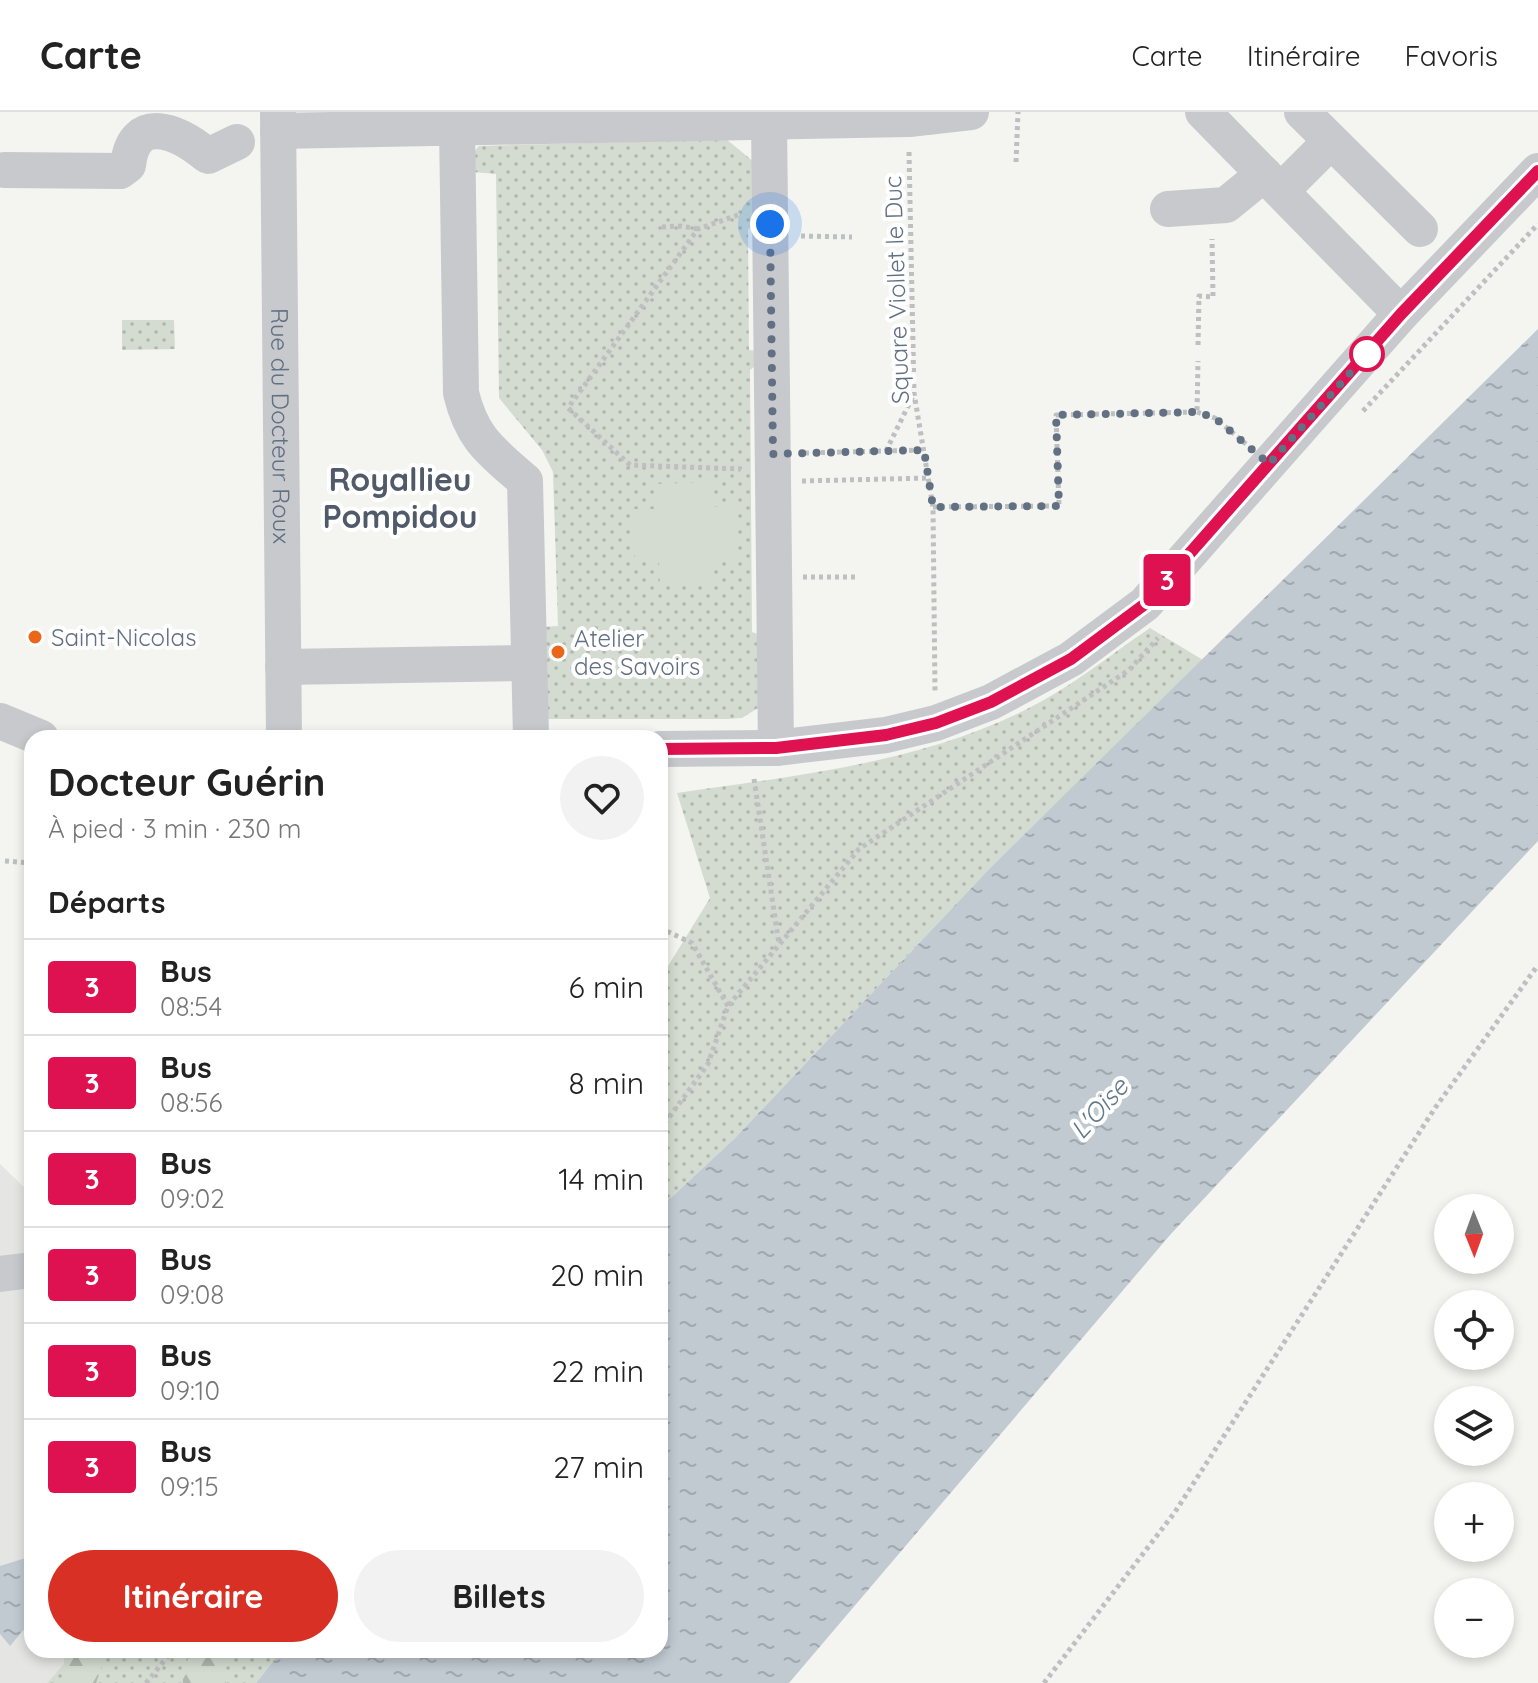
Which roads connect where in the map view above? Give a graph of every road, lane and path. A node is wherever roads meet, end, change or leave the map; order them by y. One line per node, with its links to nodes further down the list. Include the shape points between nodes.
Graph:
1 (971, 112): 6 (street)
2 (1018, 112): 12 (path)
3 (1203, 112): 15 (street)
4 (1302, 112): 10 (street)
5 (708, 117): 7 (street); 9 (street)
6 (909, 119): 7 (street); 26 (path, Square Viollet le Duc)
7 (769, 121): 18 (street)
8 (278, 122): 9 (street); 37 (street, Rue du Docteur Roux)
9 (457, 127): 36 (street, via 461,393 468,423 525,481)
10 (1331, 141): 15 (street); 21 (street)
11 (223, 149): 13 (street, via 153,129 131,143 128,165 120,171)
12 (1016, 162)
13 (4, 170)
14 (1538, 171): 23 (street)
15 (1272, 183): 16 (street, via 1226,205); 23 (street)
16 (1212, 206): 17 (street); 24 (path, via 1213,297 1199,296)
17 (1168, 209)
18 (770, 224): 20 (path, via 757,214 737,215); 22 (path, via 785,236); 31 (street)
19 (662, 227): 20 (path)
20 (698, 229): 31 (path, via 568,408 630,465)
21 (1420, 229)
22 (852, 237)
23 (1401, 314): 30 (street)
24 (1198, 345)
25 (1198, 361): 27 (path)
26 (914, 393): 28 (path, Square Viollet le Duc); 29 (path)
27 (1197, 412): 30 (path, via 1215,418); 33 (path, via 1056,415 1059,506)
28 (924, 450): 29 (path); 32 (path, Square Viollet le Duc)
29 (886, 451): 31 (path)
30 (1269, 464): 39 (street, via 1145,604 1071,659 991,702)
31 (773, 468): 32 (path); 35 (street)
32 (929, 478): 33 (path, Square Viollet le Duc)
33 (933, 507): 39 (path, Square Viollet le Duc)
34 (858, 577): 35 (path)
35 (774, 578): 43 (street)
36 (529, 663): 37 (street); 41 (street)
37 (283, 667): 40 (street, Rue du Docteur Roux)
38 (0, 721): 42 (street)
39 (936, 723): 43 (street, via 886,735)
40 (284, 730)
41 (531, 730)
42 (24, 731)
43 (776, 748): 44 (street)
44 (668, 749)
45 (754, 778): 49 (path)
46 (5, 861): 47 (path)
47 (24, 862)
48 (668, 932): 51 (path, via 692,943)
49 (779, 945)
50 (1538, 965): 56 (path, via 1435,1108 1175,1512)
51 (728, 1006)
52 (24, 1271): 53 (street)
53 (0, 1274)
54 (166, 1658): 55 (path)
55 (146, 1683)
56 (1044, 1683)

